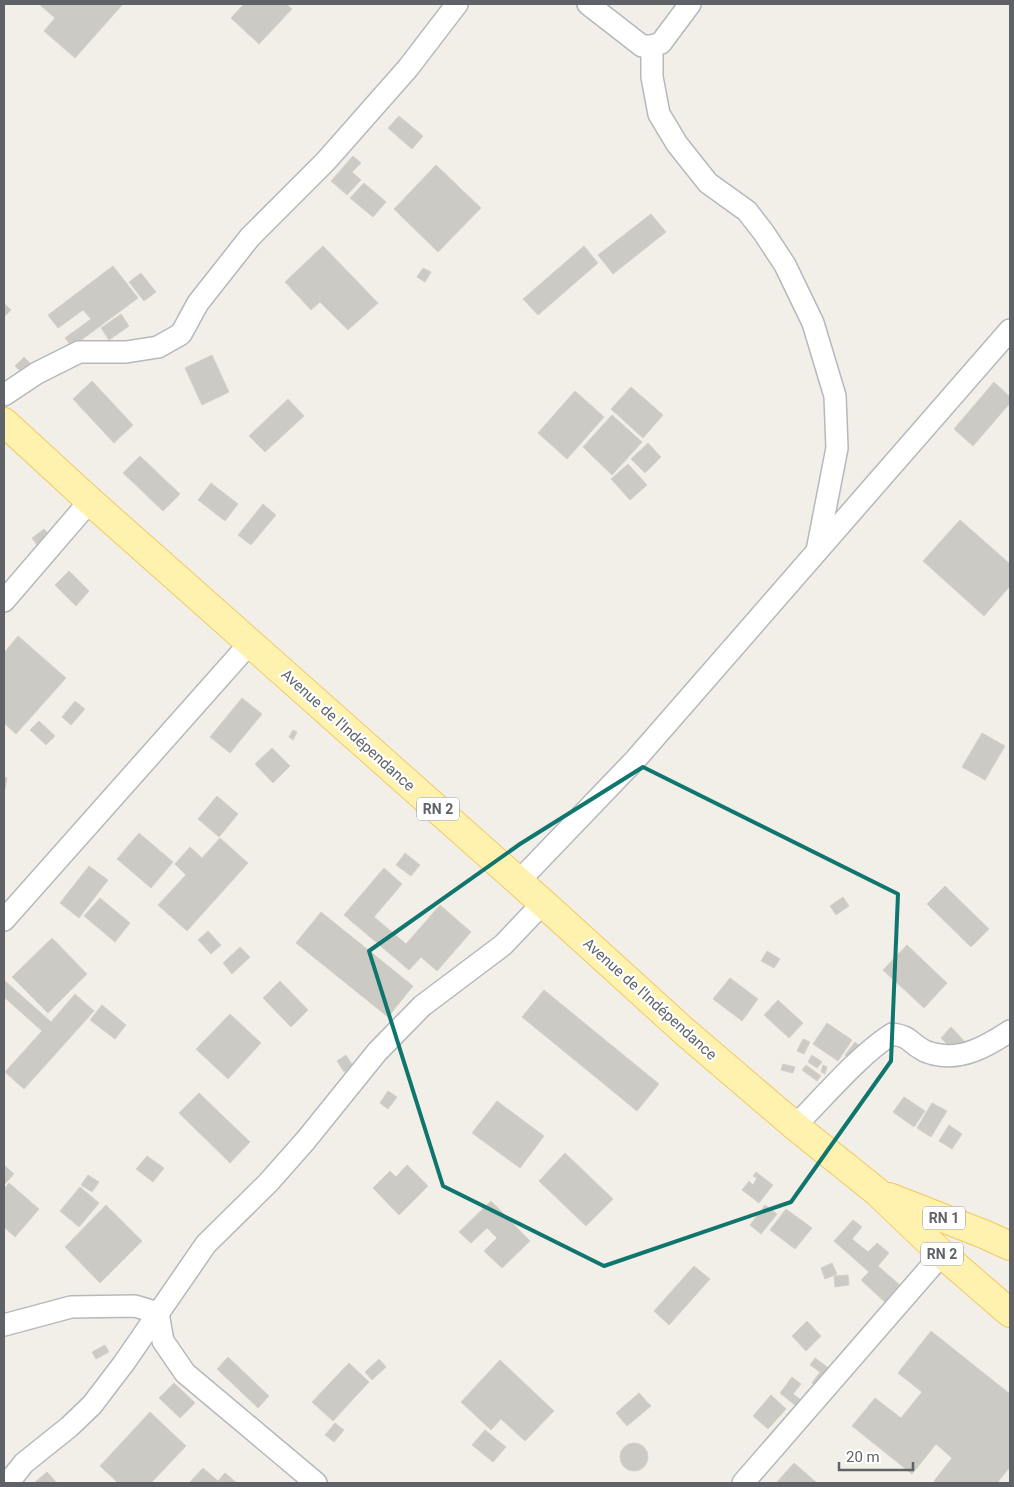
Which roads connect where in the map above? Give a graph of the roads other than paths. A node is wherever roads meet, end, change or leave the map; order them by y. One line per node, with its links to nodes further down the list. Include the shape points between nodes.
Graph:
1 (457, 4): 6 (street, via 408,68 326,161 250,236 198,303 181,334 158,347 126,352 79,352 36,373)
2 (588, 4): 4 (street, via 642,46)
3 (690, 4): 4 (street, via 661,43)
4 (652, 46): 9 (street, via 652,77 659,114 677,144 708,183 748,211 786,265 813,323 834,396 836,448)
5 (1010, 330): 9 (street)
6 (4, 394)
7 (4, 422): 8 (main road, Avenue de l'Indépendance / RN 2)
8 (90, 501): 10 (street); 11 (main road, Avenue de l'Indépendance / RN 2)
9 (817, 551): 12 (street, via 636,759)
10 (4, 601)
11 (250, 643): 12 (main road, Avenue de l'Indépendance / RN 2); 14 (street)
12 (519, 881): 13 (main road, Avenue de l'Indépendance / RN 2)
13 (543, 903): 16 (main road, Avenue de l'Indépendance / RN 2, via 685,1032); 20 (street, via 504,945 422,1006 384,1046 268,1183 206,1244)
14 (4, 920)
15 (1010, 1031): 16 (street, via 988,1046 959,1056 924,1051 905,1036 892,1034 858,1062)
16 (795, 1126): 17 (main road, Avenue de l'Indépendance / RN 2)
17 (876, 1191): 18 (main road, RN 1); 19 (main road, RN 2)
18 (1010, 1246)
19 (942, 1254): 21 (main road, RN 2); 25 (street)
20 (158, 1313): 22 (street, via 135,1306 71,1307); 23 (street, via 92,1405 24,1463); 24 (street, via 163,1341 185,1373)
21 (1010, 1313)
22 (4, 1325)
23 (8, 1483)
24 (316, 1483)
25 (743, 1483)

